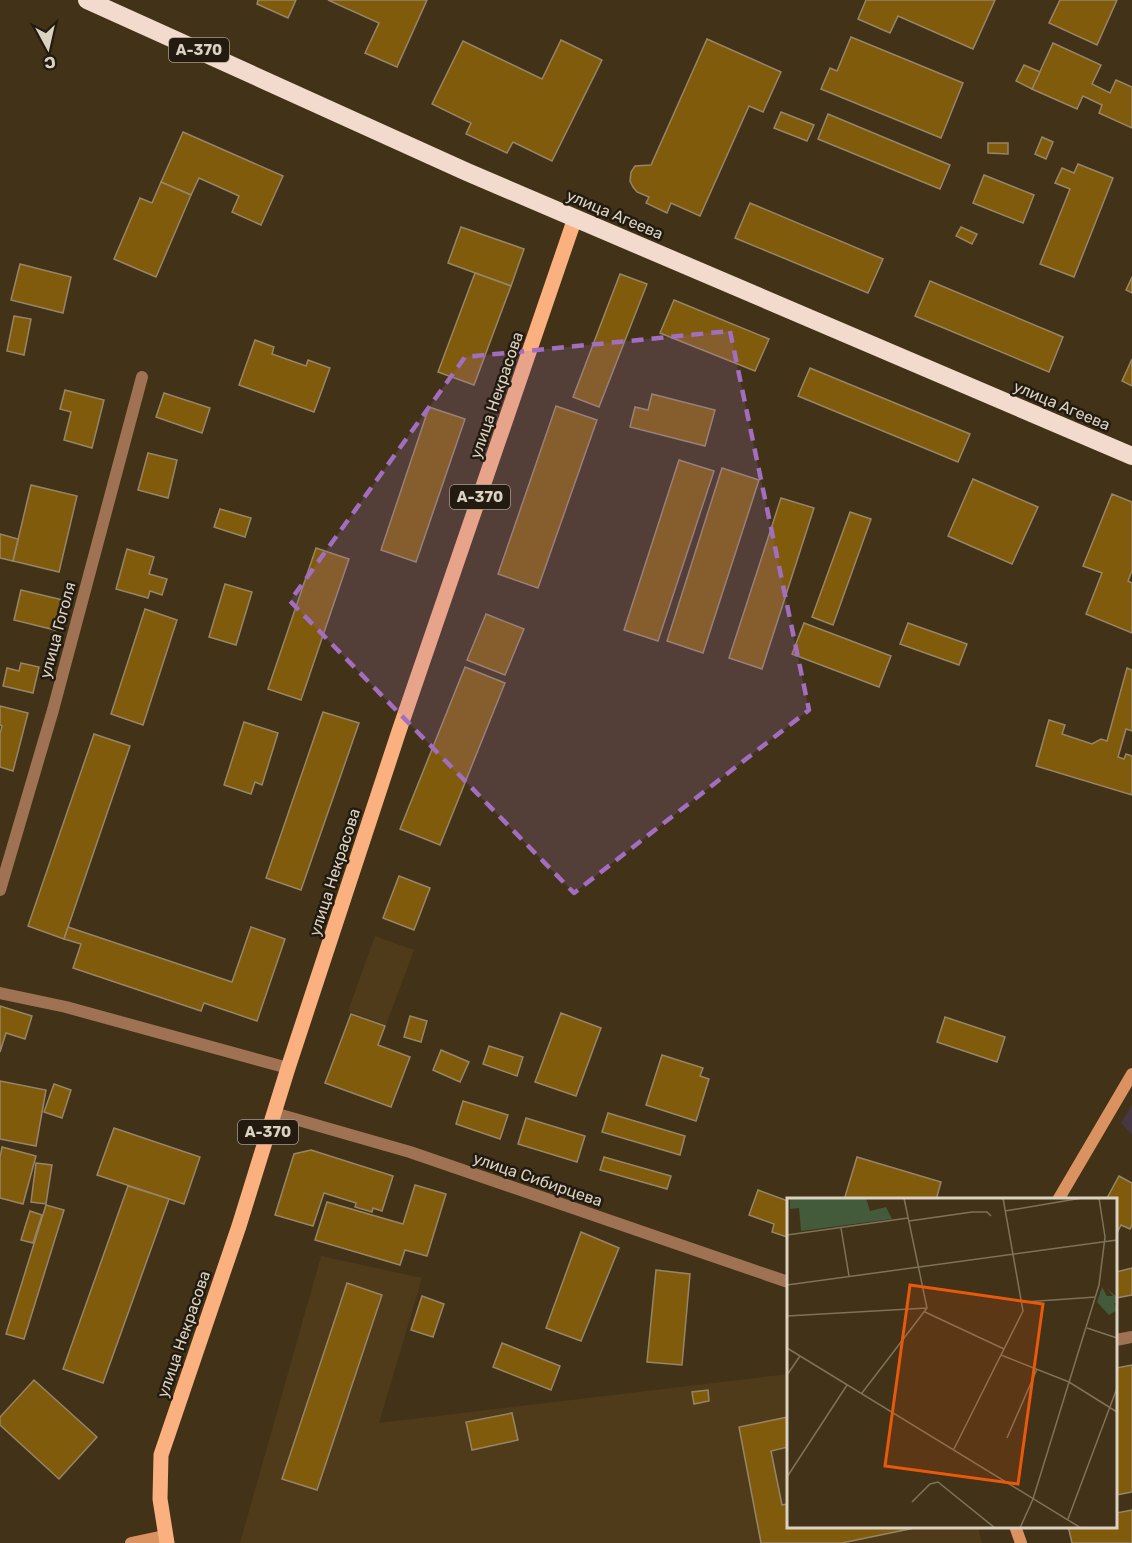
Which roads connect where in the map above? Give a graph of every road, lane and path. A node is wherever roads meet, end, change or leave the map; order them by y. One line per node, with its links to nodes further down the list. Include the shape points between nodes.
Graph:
1 (87, 0): 2 (highway, улица Агеева / А-370)
2 (575, 218): 4 (highway, улица Агеева); 7 (main road, улица Некрасова / А-370)
3 (142, 376): 5 (street, улица Гоголя, via 53,710)
4 (1132, 456)
5 (0, 890)
6 (0, 993): 7 (street, via 66,1007)
7 (288, 1068): 9 (main road, улица Некрасова / А-370)
8 (1132, 1074): 10 (main road)
9 (274, 1113): 11 (street, улица Сибирцева, via 410,1152); 15 (main road, улица Некрасова / А-370, via 161,1455 160,1499)
10 (1059, 1198)
11 (787, 1281)
12 (1132, 1336): 13 (street)
13 (1117, 1340)
14 (1015, 1528): 17 (main road)
15 (165, 1539): 16 (main road)
16 (131, 1543)
17 (1021, 1543)

